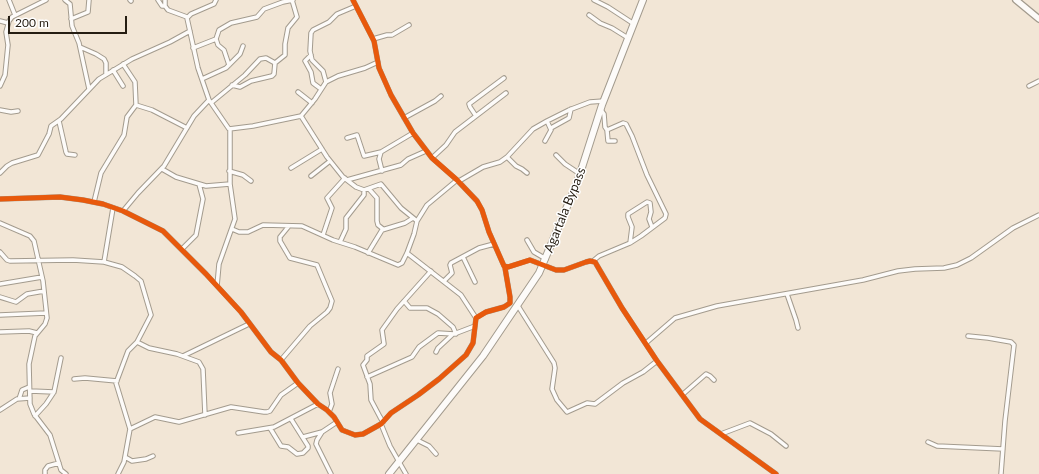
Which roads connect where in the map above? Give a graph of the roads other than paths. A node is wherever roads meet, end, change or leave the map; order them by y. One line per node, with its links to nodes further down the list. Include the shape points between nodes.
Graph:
1 (9, 0): 16 (street)
2 (46, 0): 16 (street)
3 (75, 0): 13 (street)
4 (89, 0): 19 (street, via 88,12)
5 (158, 0): 14 (street, via 162,6)
6 (164, 0): 14 (street)
7 (216, 0): 18 (street, via 214,4)
8 (293, 0): 27 (street, via 264,9 257,17 230,23 219,30); 34 (street, via 297,17 288,28 284,55)
9 (353, 0): 15 (street)
10 (594, 0): 23 (street)
11 (643, 0): 23 (highway, Agartala Bypass)
12 (1016, 0): 20 (main road)
13 (66, 1): 19 (street, via 71,7)
14 (166, 6): 18 (street, via 168,10)
15 (356, 6): 28 (street); 32 (street, via 337,14 328,23 312,31)
16 (15, 15): 22 (street)
17 (589, 15): 26 (street)
18 (187, 17): 25 (street)
19 (71, 19): 30 (street)
20 (1039, 19)
21 (0, 21): 22 (street)
22 (8, 23): 38 (street)
23 (634, 24): 26 (highway, Agartala Bypass)
24 (409, 25): 28 (street, via 392,35)
25 (190, 31): 31 (street); 35 (street)
26 (628, 38): 56 (highway, Agartala Bypass)
27 (216, 39): 31 (street); 36 (street, via 218,45 223,48)
28 (373, 39): 33 (street)
29 (243, 46): 36 (street, via 240,54)
30 (80, 48): 40 (street, via 104,60); 51 (street)
31 (193, 48): 43 (street)
32 (311, 55): 46 (street, via 313,62 323,71); 52 (street, via 305,62 311,72 313,83)
33 (378, 62): 46 (street); 66 (street, via 391,95)
34 (275, 63): 41 (street, via 262,58); 45 (street, via 274,75)
35 (123, 64): 39 (street); 59 (street, via 135,82)
36 (229, 65): 43 (street)
37 (0, 68): 38 (street)
38 (5, 68): 48 (street)
39 (113, 70): 40 (street); 49 (street)
40 (106, 74): 51 (street)
41 (244, 75): 45 (street); 47 (street)
42 (504, 78): 65 (street, via 470,104)
43 (202, 79): 57 (street)
44 (1039, 81): 50 (street)
45 (249, 82): 47 (street, via 240,87)
46 (326, 82): 52 (street)
47 (232, 85): 57 (street)
48 (0, 86)
49 (123, 86)
50 (1029, 86)
51 (89, 89): 67 (street)
52 (321, 89): 58 (street)
53 (298, 92): 58 (street)
54 (506, 93): 65 (street)
55 (440, 96): 66 (street)
56 (604, 100): 60 (street); 62 (highway, Agartala Bypass)
57 (210, 101): 69 (street, via 196,114); 71 (street)
58 (312, 103): 64 (street)
59 (136, 105): 69 (street, via 152,110); 101 (street, via 127,117 124,136 101,173)
60 (571, 109): 68 (street); 70 (street, via 569,118)
61 (0, 110): 63 (street)
62 (601, 110): 72 (street); 91 (highway, Agartala Bypass)
63 (18, 111)
64 (301, 116): 71 (street); 77 (street)
65 (476, 116): 83 (street, via 455,132)
66 (404, 118): 73 (street)
67 (59, 121): 80 (street, via 66,152); 89 (street, via 51,126 38,155 12,163)
68 (546, 121): 70 (street); 82 (street, via 533,130)
69 (187, 128): 86 (street)
70 (551, 128): 75 (street)
71 (230, 129): 87 (street)
72 (607, 130): 76 (street, via 608,141); 109 (street, via 624,123 632,136 646,175 666,214 665,218)
73 (413, 133): 78 (street); 79 (street)
74 (348, 138): 79 (street, via 357,135 364,156)
75 (545, 141)
76 (615, 141)
77 (322, 149): 84 (street); 85 (street)
78 (426, 151): 83 (street); 88 (street, via 408,159 404,164)
79 (381, 152): 88 (street, via 379,159)
80 (75, 155)
81 (556, 155): 91 (street)
82 (507, 157): 90 (street); 95 (street)
83 (432, 158): 95 (street)
84 (330, 161): 92 (street); 93 (street)
85 (291, 168)
86 (162, 169): 96 (street, via 176,177); 103 (street)
87 (229, 171): 94 (street, via 243,175); 97 (street)
88 (382, 171): 93 (street)
89 (0, 173)
90 (526, 173)
91 (580, 174): 125 (highway, Agartala Bypass)
92 (311, 176)
93 (346, 179): 99 (street); 112 (street, via 327,198 332,208)
94 (251, 181)
95 (458, 181): 106 (street, via 427,205); 116 (street, via 474,197 482,210)
96 (199, 184): 97 (street); 117 (street, via 203,199 196,235)
97 (230, 184): 110 (street, via 235,219)
98 (369, 189): 99 (street); 105 (street, via 379,184 383,185 401,208); 111 (street, via 377,198 377,221)
99 (364, 190): 114 (street, via 364,196 346,218 346,229)
100 (0, 199): 101 (street, via 60,197)
101 (94, 202): 102 (street)
102 (113, 208): 103 (street); 124 (street)
103 (123, 211): 117 (street, via 163,231)
104 (1039, 214): 134 (street, via 957,265 898,271)
105 (413, 218): 106 (street); 111 (street)
106 (417, 221): 120 (street)
107 (0, 223): 122 (street, via 32,238)
108 (289, 226): 110 (street, via 263,225 248,232); 112 (street, via 302,226); 153 (street, via 280,236 280,241 290,258 317,265 332,301 327,312 310,326)
109 (652, 227): 115 (street); 115 (street, via 649,219 650,203 647,202 628,214 632,228)
110 (232, 229): 132 (street, via 219,264)
111 (383, 229): 119 (street)
112 (323, 235): 114 (street)
113 (528, 240): 125 (street, via 534,252)
114 (340, 242): 119 (street)
115 (630, 243): 123 (street)
116 (494, 244): 121 (street, via 479,248); 126 (street)
117 (182, 249): 132 (street)
118 (0, 252): 122 (street, via 10,261)
119 (368, 252): 120 (street, via 398,265 402,263)
120 (407, 252): 127 (street)
121 (463, 257): 129 (street, via 451,263 452,273); 130 (street)
122 (38, 260): 124 (street); 128 (street)
123 (593, 261): 125 (street, via 564,270 556,270); 149 (street)
124 (104, 262): 148 (street, via 122,267 141,283 151,315)
125 (544, 262): 126 (street, via 530,260); 137 (highway, Agartala Bypass)
126 (505, 268): 140 (street, via 510,302)
127 (431, 271): 129 (street); 136 (street)
128 (42, 277): 131 (street); 133 (street)
129 (444, 281): 140 (street, via 461,295)
130 (475, 282)
131 (0, 284)
132 (217, 286): 141 (street)
133 (44, 290): 135 (street, via 27,294 16,302); 138 (street)
134 (787, 294): 143 (street); 149 (street, via 717,306 682,316 670,322)
135 (0, 297)
136 (404, 301): 146 (street, via 410,308 427,308 438,314 453,327); 156 (street, via 382,330 384,344 366,357 363,365)
137 (518, 306): 154 (street, via 554,363 552,389 567,412 587,403 595,404); 180 (highway, Agartala Bypass, via 484,356)
138 (46, 313): 139 (street); 145 (street, via 45,324)
139 (0, 315)
140 (476, 318): 142 (street)
141 (249, 324): 151 (street); 153 (street)
142 (475, 326): 146 (street); 173 (street, via 473,343 466,355 434,383 391,413)
143 (798, 328)
144 (0, 332): 145 (street)
145 (37, 333): 161 (street, via 29,364)
146 (454, 334): 150 (street); 156 (street, via 438,333 417,349 412,357)
147 (968, 336): 183 (street, via 998,339 1014,345)
148 (136, 342): 151 (street, via 149,348); 159 (street, via 128,351)
149 (646, 343): 154 (street)
150 (436, 352)
151 (183, 356): 169 (street, via 199,362 203,369)
152 (61, 358): 162 (street)
153 (280, 360): 160 (street)
154 (657, 361): 163 (street)
155 (338, 369): 168 (street, via 330,393 332,404)
156 (368, 377): 173 (street, via 371,400)
157 (74, 379): 159 (street)
158 (714, 380): 163 (street, via 706,374)
159 (117, 381): 175 (street, via 117,389)
160 (298, 384): 166 (street); 169 (street, via 281,395 267,412 235,406)
161 (29, 389): 162 (street); 164 (street); 165 (street, via 22,390)
162 (54, 392): 170 (street)
163 (682, 395): 178 (street, via 700,419)
164 (30, 398): 165 (street); 170 (street)
165 (20, 399): 167 (street)
166 (318, 404): 168 (street); 171 (street)
167 (0, 410)
168 (329, 412): 172 (street)
169 (205, 415): 175 (street, via 179,422 154,417)
170 (35, 416): 188 (street, via 50,435)
171 (291, 419): 174 (street); 179 (street)
172 (337, 422): 173 (street, via 342,430 355,435 363,434); 176 (street)
173 (382, 423): 187 (street)
174 (270, 428): 177 (street); 179 (street, via 281,446 288,447 297,454 308,448)
175 (130, 429): 186 (street)
176 (322, 432): 179 (street); 192 (street, via 316,444)
177 (238, 433)
178 (721, 434): 182 (street, via 750,423); 195 (street)
179 (303, 436)
180 (417, 440): 184 (street, via 430,447); 187 (highway, Agartala Bypass)
181 (928, 442): 183 (street, via 937,446)
182 (786, 446)
183 (1003, 449): 196 (street)
184 (436, 454)
185 (153, 456): 186 (street, via 132,461)
186 (125, 457): 191 (street)
187 (399, 462): 193 (highway, Agartala Bypass); 194 (street)
188 (59, 463): 189 (street, via 48,466); 190 (street, via 61,470)
189 (45, 474)
190 (66, 474)
191 (118, 474)
192 (331, 474)
193 (389, 474)
194 (406, 474)
195 (776, 474)
196 (1001, 474)

